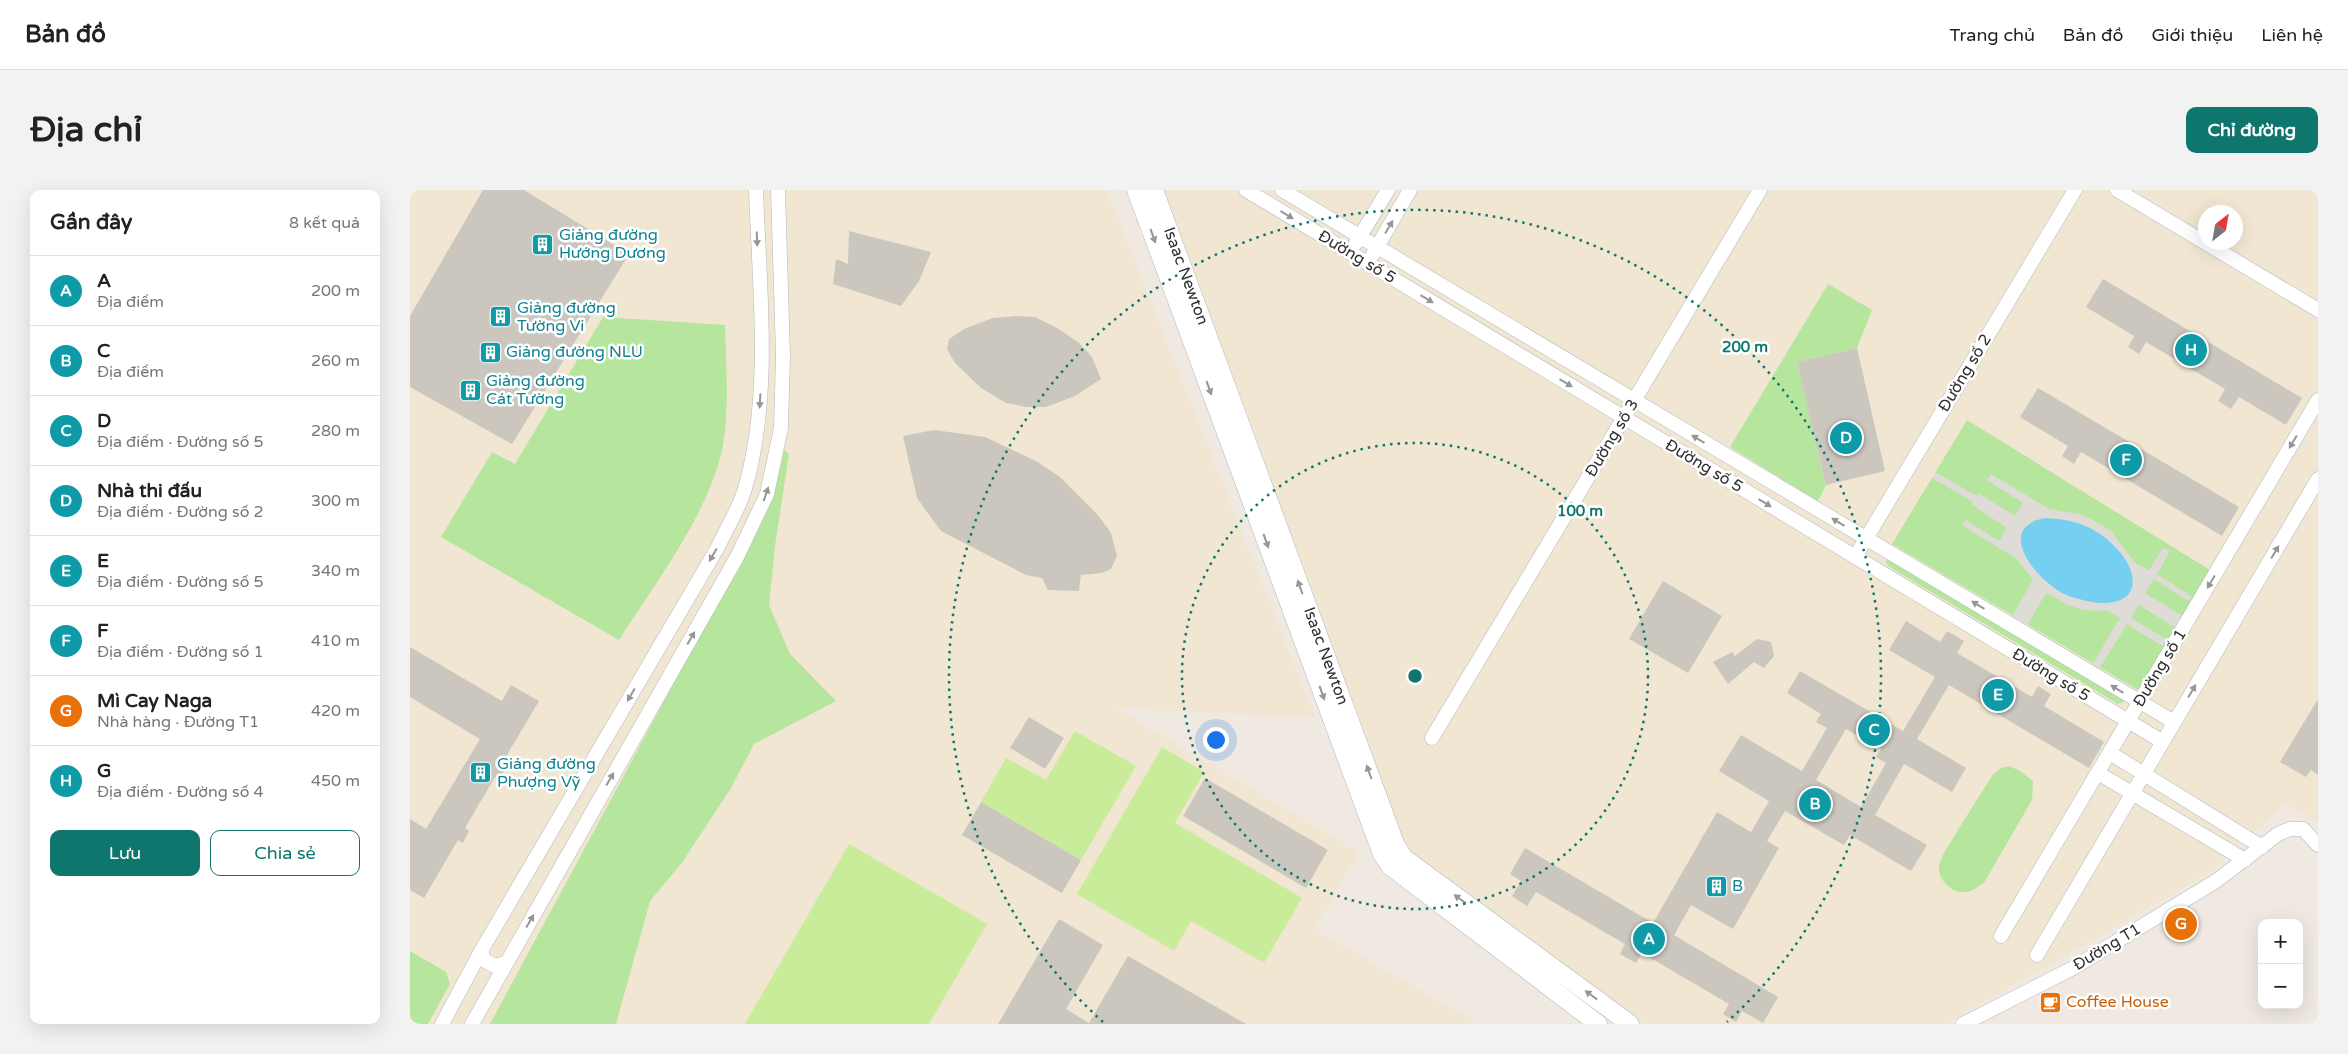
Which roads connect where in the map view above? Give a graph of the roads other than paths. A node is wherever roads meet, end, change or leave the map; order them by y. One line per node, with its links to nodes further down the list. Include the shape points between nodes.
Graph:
1 (756, 190): 36 (street, one-way to 36, via 760,397 756,443 746,487 718,546)
2 (778, 190): 38 (street, one-way to 2, via 737,557 767,494 781,428 783,356)
3 (1136, 190): 41 (street, Isaac Newton, one-way to 41, via 1382,854 1390,866)
4 (1154, 190): 42 (street, Isaac Newton, one-way to 4, via 1404,858 1396,846)
5 (1246, 190): 14 (street, Đường số 5, one-way to 14)
6 (1282, 190): 12 (street, Đường số 5)
7 (1388, 190): 12 (street)
8 (1410, 190): 13 (street, one-way to 8)
9 (1760, 190): 17 (street, Đường số 3)
10 (2076, 190): 21 (street, Đường số 2)
11 (2117, 190): 16 (street)
12 (1360, 237): 13 (street, Đường số 5); 14 (street)
13 (1377, 247): 15 (street); 17 (street, Đường số 5)
14 (1350, 253): 15 (street, Đường số 5)
15 (1367, 263): 19 (street, Đường số 5, one-way to 19)
16 (2318, 310)
17 (1634, 400): 19 (street, Đường số 3); 21 (street, Đường số 5, one-way to 17)
18 (2318, 400): 23 (street, Đường số 1, one-way to 23)
19 (1624, 418): 22 (street, Đường số 5, one-way to 22); 26 (street, Đường số 3)
20 (2318, 479): 25 (street, one-way to 20)
21 (1866, 539): 22 (street, Đường số 2); 23 (street, Đường số 5, one-way to 21)
22 (1855, 557): 24 (street, Đường số 5)
23 (2140, 702): 24 (street, Đường số 1); 25 (street, Đường số 5)
24 (2128, 721): 27 (street, Đường số 5); 28 (street, Đường số 1)
25 (2174, 722): 27 (street)
26 (1432, 738)
27 (2163, 742): 30 (street)
28 (2110, 753): 29 (street, Đường số 1); 30 (street)
29 (2098, 773): 31 (street); 35 (street, Đường số 1)
30 (2144, 774): 31 (street); 33 (street)
31 (2132, 794): 34 (street); 37 (street)
32 (2318, 845): 33 (street, Đường T1, via 2303,829 2290,829)
33 (2262, 847): 34 (street, Đường T1)
34 (2245, 860): 43 (street, Đường T1, via 2073,968)
35 (2001, 936)
36 (481, 951): 38 (street, via 484,960 495,966); 39 (street)
37 (2037, 955)
38 (506, 963): 40 (street)
39 (442, 1024)
40 (472, 1024)
41 (1598, 1024)
42 (1630, 1024)
43 (1963, 1024)

